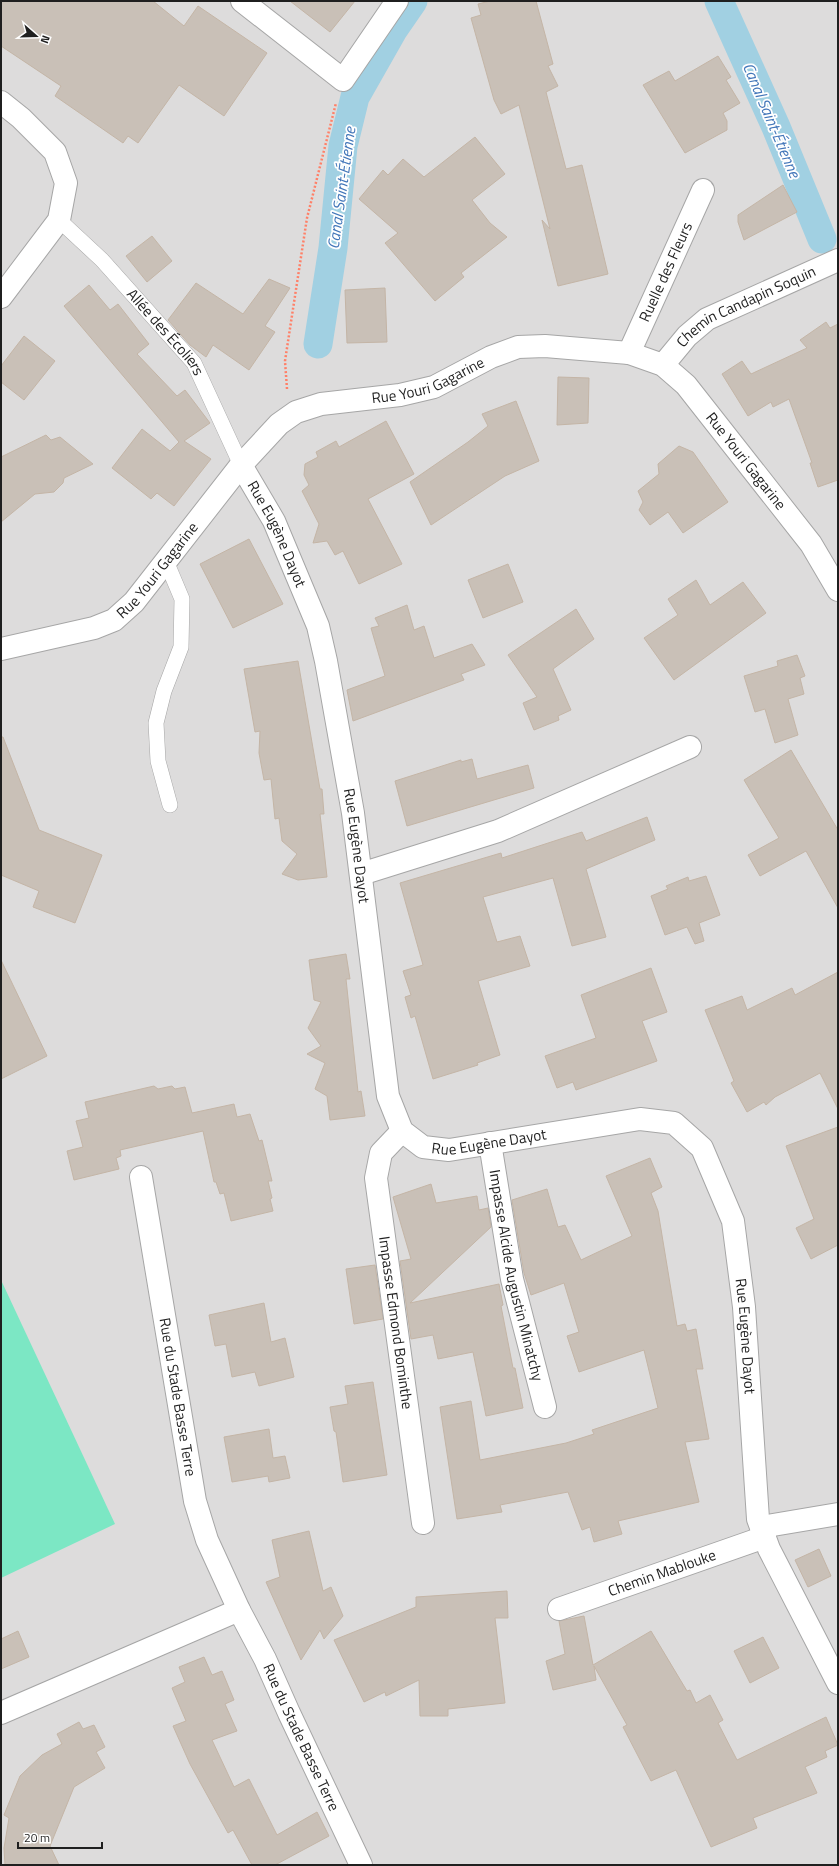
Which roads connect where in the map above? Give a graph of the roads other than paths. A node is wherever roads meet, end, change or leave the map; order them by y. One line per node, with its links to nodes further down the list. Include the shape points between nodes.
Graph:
1 (242, 1): 2 (street, via 342,80)
2 (397, 1)
3 (1, 102): 5 (street, via 55,152 66,183)
4 (703, 190): 8 (street, Ruelle des Fleurs)
5 (58, 220): 7 (street); 10 (lane, Allée des Écoliers, via 102,260 194,363)
6 (838, 260): 9 (street, Chemin Candapin Soquin, via 707,319 687,336)
7 (1, 297)
8 (629, 353): 9 (street, Rue Youri Gagarine); 10 (street, Rue Youri Gagarine, via 545,346 518,347 434,387 400,395 321,404 296,412 279,424)
9 (663, 365): 12 (street, Rue Youri Gagarine, via 686,385 806,538)
10 (241, 465): 11 (street, Rue Youri Gagarine); 16 (street, Rue Eugène Dayot, via 274,521 318,626 350,797)
11 (166, 561): 13 (street, Rue Youri Gagarine, via 134,602 114,620 94,628); 15 (lane, via 182,599 181,647 164,691 156,723 158,760)
12 (838, 590)
13 (1, 649)
14 (690, 747): 16 (street, via 498,831)
15 (170, 805)
16 (361, 874): 17 (street, Rue Eugène Dayot, via 388,1096)
17 (402, 1131): 18 (street, Rue Eugène Dayot, via 423,1147 449,1150); 22 (street, Impasse Edmond Bominthe, via 381,1153 376,1178)
18 (490, 1143): 20 (street, Impasse Alcide Augustin Minatchy, via 512,1279); 23 (street, Rue Eugène Dayot, via 640,1119 674,1123 702,1148 733,1221 744,1307 758,1519)
19 (141, 1177): 25 (street, Rue du Stade Basse Terre, via 194,1501)
20 (545, 1407)
21 (838, 1514): 23 (street, Chemin Mablouke)
22 (423, 1523)
23 (763, 1532): 24 (street, Chemin Mablouke); 26 (street, Rue Eugène Dayot, via 769,1550)
24 (559, 1609)
25 (239, 1610): 27 (street); 28 (street, Rue du Stade Basse Terre, via 265,1658 288,1713)
26 (838, 1683)
27 (1, 1712)
28 (361, 1865)

